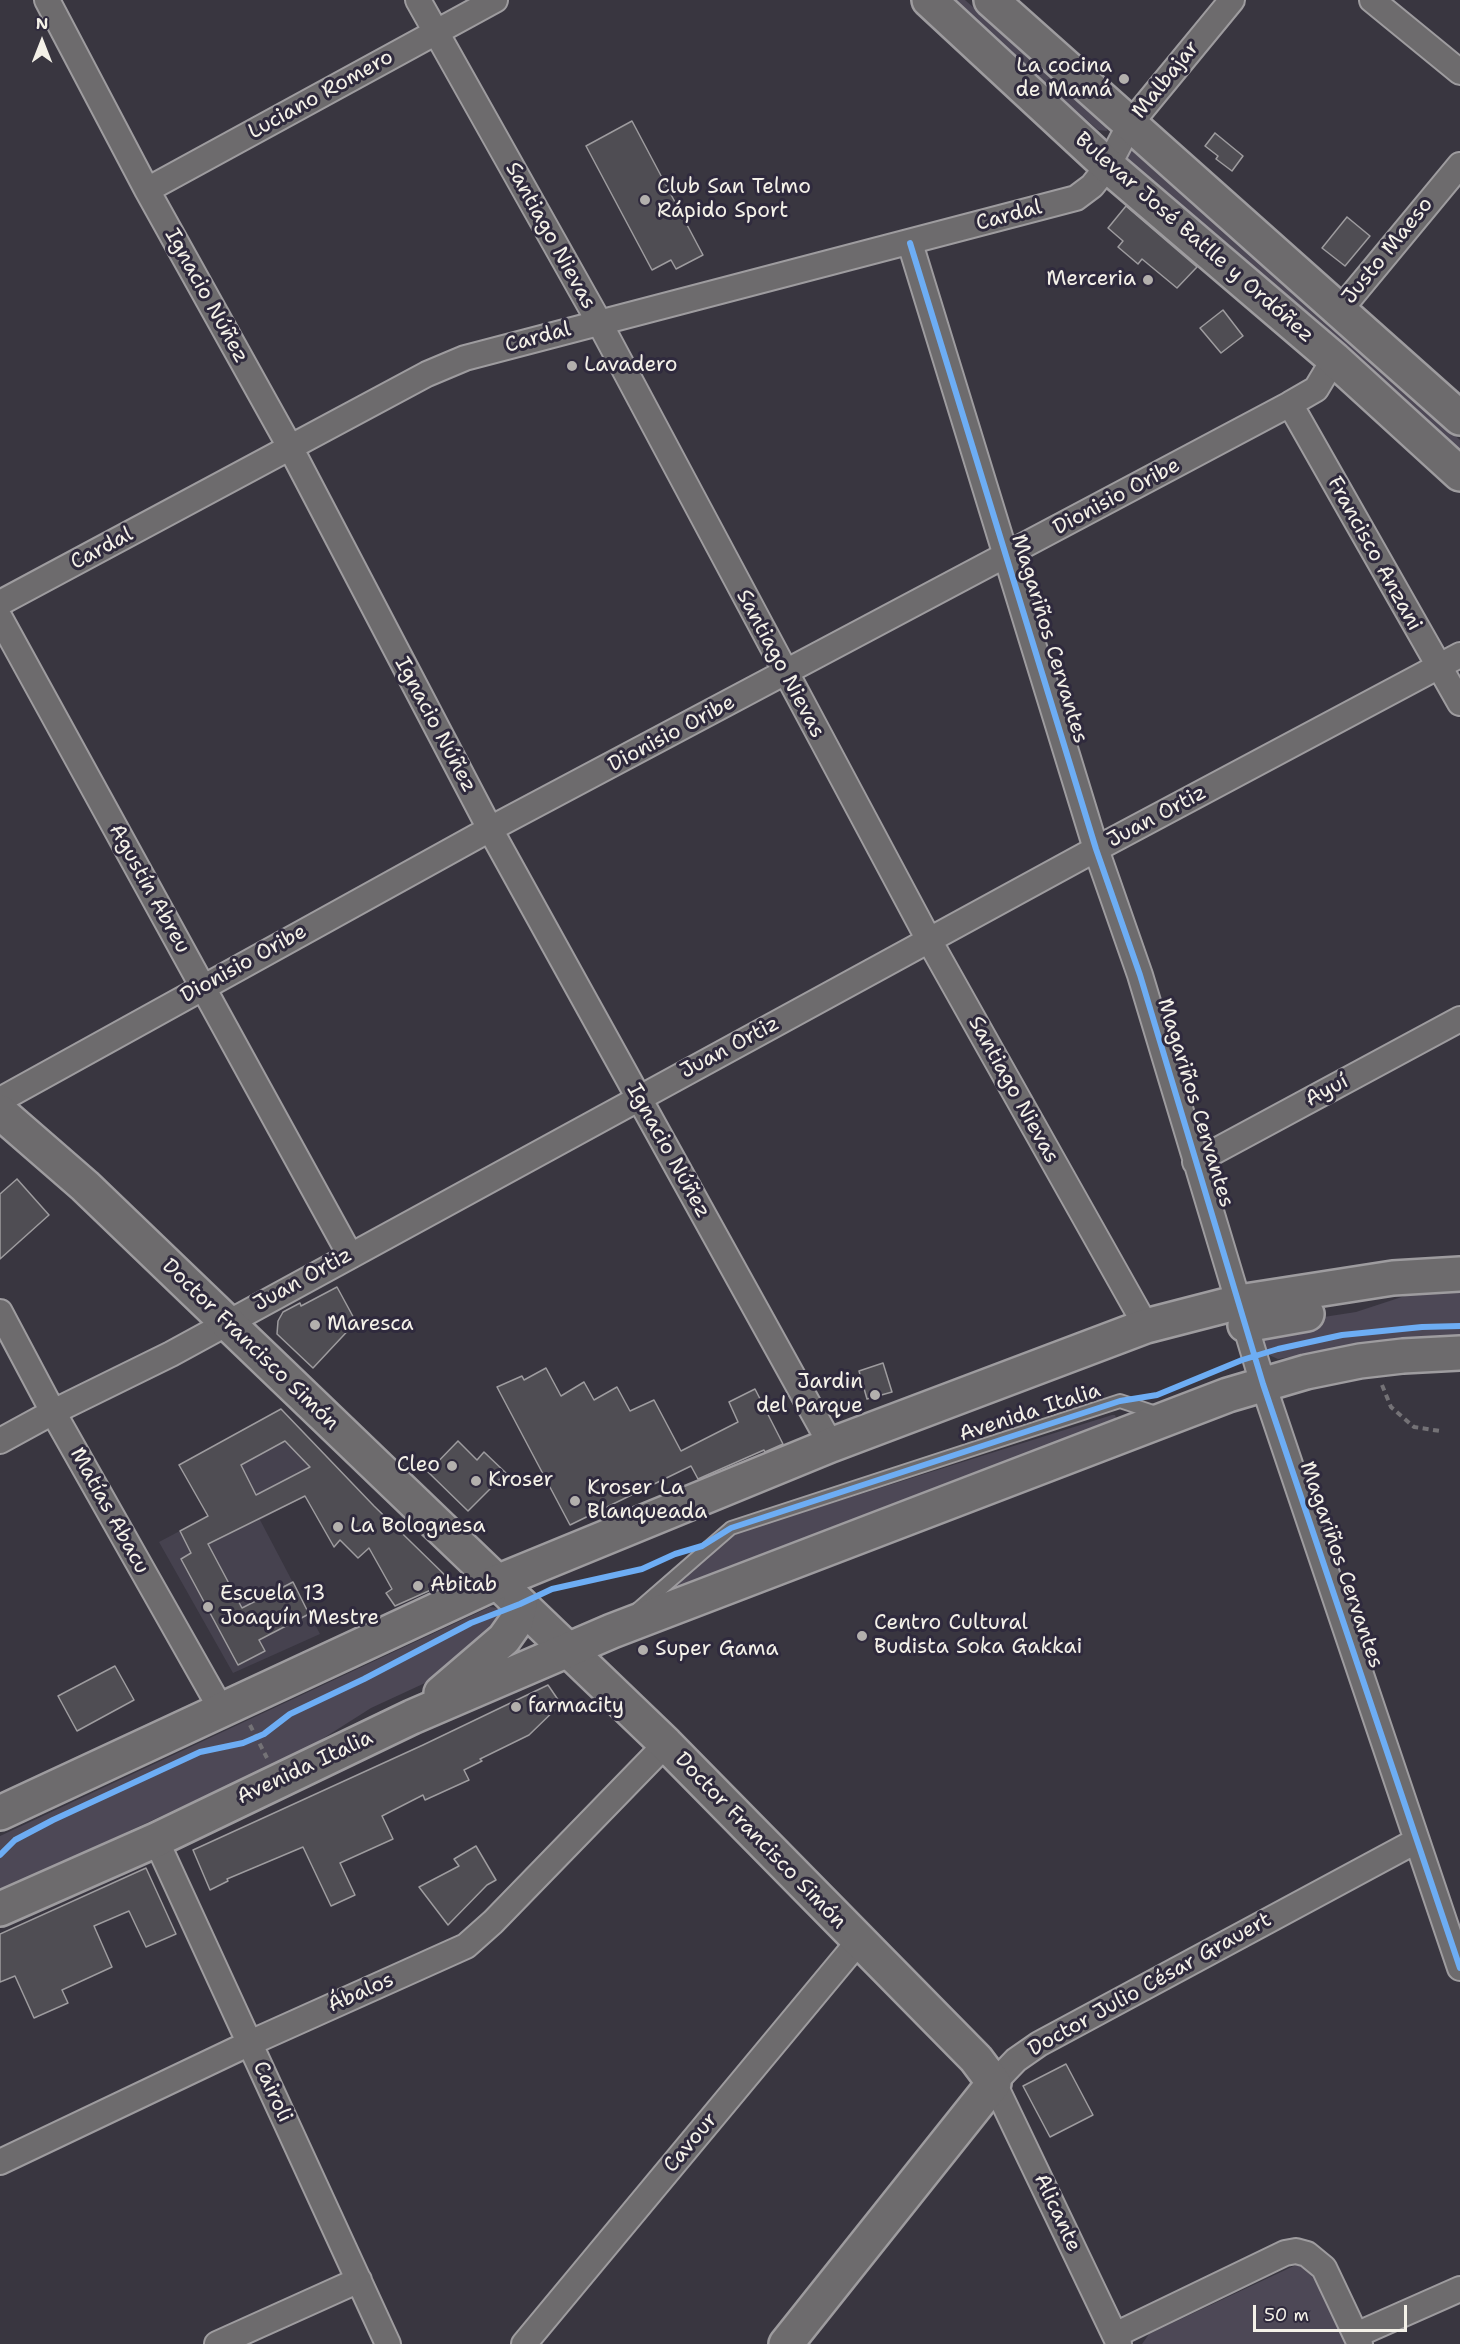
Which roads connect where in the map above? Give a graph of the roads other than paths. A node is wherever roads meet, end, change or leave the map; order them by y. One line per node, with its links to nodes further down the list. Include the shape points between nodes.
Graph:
1 (47, 0): 13 (street, Ignacio Núñez)
2 (418, 0): 8 (street, Santiago Nievas)
3 (495, 0): 8 (street, Luciano Romero)
4 (929, 0): 12 (main road, Bulevar José Batlle y Ordóñez)
5 (991, 0): 10 (main road, Bulevar José Batlle y Ordóñez)
6 (1232, 0): 10 (street, Malbajar)
7 (1372, 0): 9 (street)
8 (436, 33): 13 (street, Luciano Romero); 16 (street, Santiago Nievas)
9 (1460, 72)
10 (1130, 124): 12 (street, Malbajar); 15 (main road, Bulevar José Batlle y Ordóñez)
11 (1460, 165): 15 (street, Justo Maeso)
12 (1108, 166): 14 (street, Cardal, via 1076,198); 17 (main road, Bulevar José Batlle y Ordóñez)
13 (147, 190): 20 (street, Ignacio Núñez)
14 (910, 243): 16 (street, Cardal); 22 (street, Magariños Cervantes)
15 (1340, 310): 19 (main road, Bulevar José Batlle y Ordóñez)
16 (599, 322): 20 (street, Cardal, via 465,358 426,374); 27 (street, Santiago Nievas)
17 (1334, 359): 18 (street, Dionisio Oribe, via 1316,389); 21 (main road, Bulevar José Batlle y Ordóñez)
18 (1290, 404): 22 (street, Dionisio Oribe); 26 (street, Francisco Anzani)
19 (1460, 418)
20 (290, 447): 23 (street, Cardal); 29 (street, Ignacio Núñez)
21 (1460, 474)
22 (1006, 557): 27 (street, Dionisio Oribe); 30 (street, Magariños Cervantes)
23 (0, 603)
24 (0, 618): 32 (street, Agustín Abreu)
25 (1460, 656): 26 (street, Juan Ortiz)
26 (1438, 668): 28 (street, Francisco Anzani); 30 (street, Juan Ortiz)
27 (785, 674): 29 (street, Dionisio Oribe); 31 (street, Santiago Nievas)
28 (1460, 703)
29 (490, 829): 32 (street, Dionisio Oribe); 34 (street, Ignacio Núñez)
30 (1096, 849): 31 (street, Juan Ortiz); 37 (street, Magariños Cervantes, via 1140,975)
31 (930, 942): 34 (street, Juan Ortiz); 43 (street, Santiago Nievas)
32 (203, 987): 35 (street, Dionisio Oribe); 38 (street, Agustín Abreu)
33 (1460, 1019): 37 (street, Ayuí)
34 (638, 1097): 38 (street, Juan Ortiz); 49 (street, Ignacio Núñez)
35 (0, 1100)
36 (0, 1112): 42 (main road, Doctor Francisco Simón, via 85,1186)
37 (1195, 1162): 41 (street, Magariños Cervantes)
38 (350, 1255): 42 (street, Juan Ortiz)
39 (1460, 1274): 41 (main road, Avenida Italia, via 1393,1278)
40 (0, 1312): 46 (street, Matías Abacu)
41 (1242, 1314): 43 (main road, Avenida Italia); 45 (street, Magariños Cervantes)
42 (225, 1322): 46 (street, Juan Ortiz, via 171,1354); 50 (main road, Doctor Francisco Simón)
43 (1146, 1326): 49 (main road, Avenida Italia)
44 (1460, 1353): 45 (main road, Avenida Italia, via 1377,1359)
45 (1263, 1384): 47 (main road, Avenida Italia); 59 (street, Magariños Cervantes)
46 (53, 1412): 48 (street, Juan Ortiz); 54 (street, Matías Abacu)
47 (1171, 1418): 52 (main road, Avenida Italia); 52 (lane, Avenida Italia, via 1120,1401 731,1528)
48 (0, 1441)
49 (831, 1445): 50 (main road, Avenida Italia)
50 (497, 1582): 51 (main road); 54 (main road, Avenida Italia)
51 (520, 1604): 53 (main road, Doctor Francisco Simón); 55 (main road, via 516,1622 504,1639)
52 (612, 1632): 53 (main road, Avenida Italia)
53 (569, 1650): 55 (main road, Avenida Italia); 56 (main road, Doctor Francisco Simón)
54 (221, 1709): 57 (main road, Avenida Italia)
55 (412, 1717): 58 (main road, Avenida Italia)
56 (666, 1744): 62 (main road, Doctor Francisco Simón); 64 (street, Ábalos, via 466,1946)
57 (0, 1814)
58 (156, 1840): 60 (main road, Avenida Italia); 64 (street, Cairoli)
59 (1416, 1840): 61 (street, Magariños Cervantes); 65 (street, Doctor Julio César Grauert, via 1039,2044)
60 (0, 1909)
61 (1452, 1916): 63 (street, Magariños Cervantes)
62 (859, 1941): 65 (main road, Doctor Francisco Simón); 73 (street, Cavour)
63 (1460, 1968)
64 (250, 2043): 66 (street, Ábalos); 67 (street, Cairoli)
65 (994, 2083): 69 (street, Alicante); 74 (main road, Doctor Julio César Grauert)
66 (0, 2162)
67 (359, 2280): 71 (street); 72 (street, Cairoli)
68 (1460, 2289): 70 (street)
69 (1117, 2340): 70 (street, via 1285,2253 1296,2251 1307,2254 1324,2268)
70 (1358, 2340)
71 (217, 2344)
72 (388, 2344)
73 (524, 2344)
74 (786, 2344)

